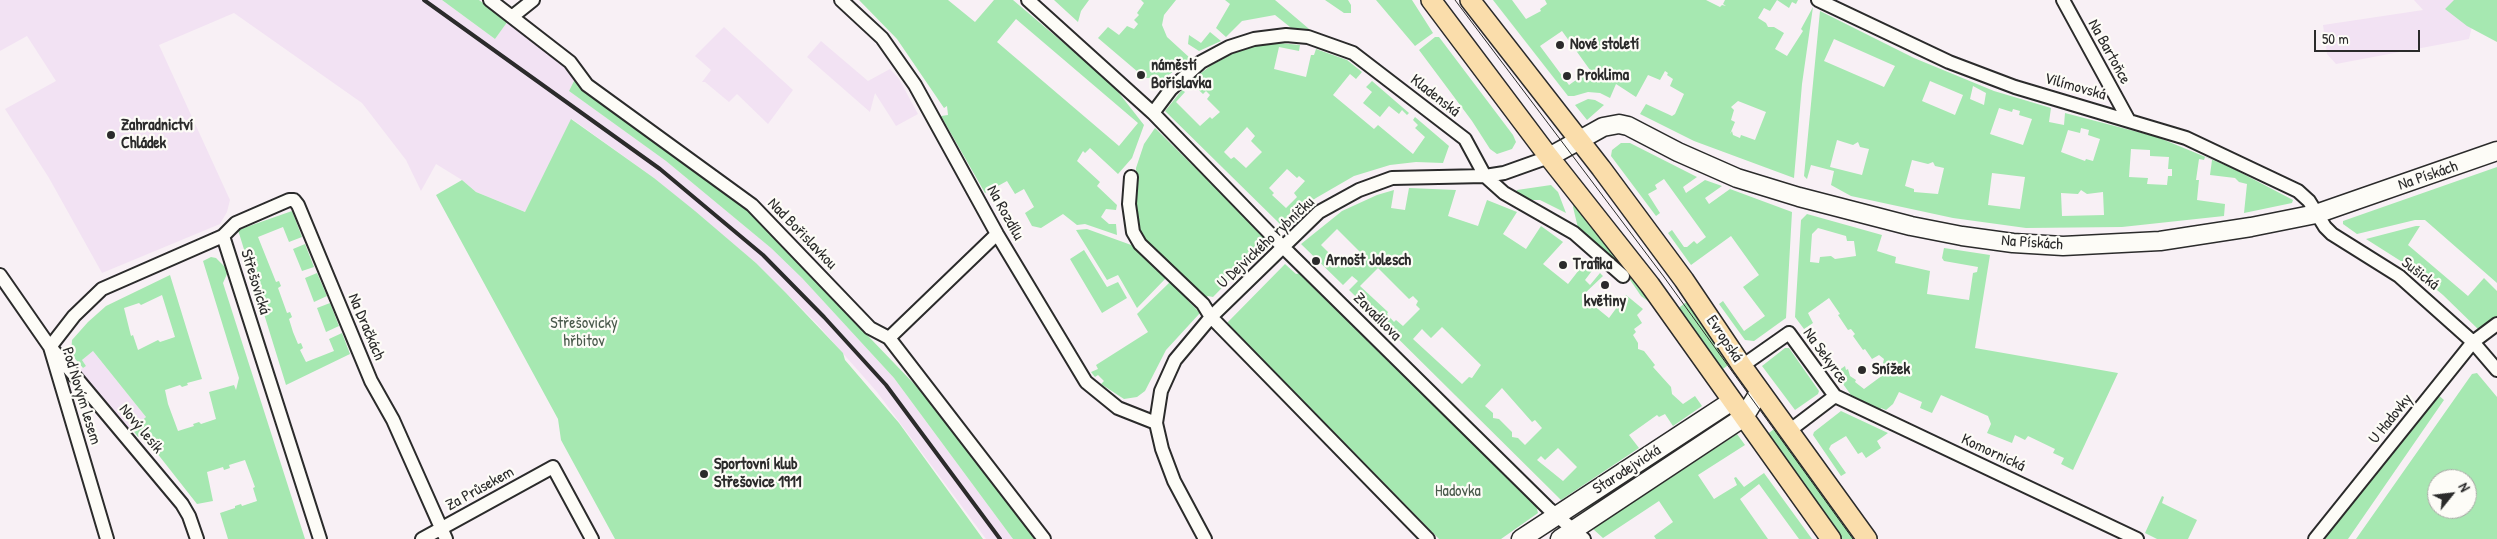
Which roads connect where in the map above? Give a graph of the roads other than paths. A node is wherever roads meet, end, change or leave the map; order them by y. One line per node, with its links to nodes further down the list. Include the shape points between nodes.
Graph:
1 (490, 0): 9 (street, Nad Bořislavkou)
2 (532, 0): 9 (street)
3 (841, 0): 18 (street, Na Rozdílu, via 882,38 914,85)
4 (1431, 0): 14 (main road, Evropská)
5 (1470, 0): 12 (main road, Evropská)
6 (1818, 0): 11 (street, Vilímovská, via 1949,62 2015,87)
7 (2063, 0): 11 (street, Na Bartoňce)
8 (1032, 1): 10 (street)
9 (513, 16): 25 (street, Nad Bořislavkou, via 570,62 587,85 752,205 870,328)
10 (1153, 113): 15 (street, Kladenská, via 1171,89 1201,62 1229,47 1254,39 1286,35 1308,37 1353,53 1465,139); 20 (street, Zavadilova)
11 (2128, 119): 17 (street, Vilímovská, via 2186,138 2285,184 2309,201)
12 (1579, 141): 14 (street); 17 (street, Na Pískách, via 1612,124 1628,126 1737,178 1799,197 1911,226 2013,243 2063,246 2152,242); 28 (main road, Evropská, via 1684,280)
13 (2497, 151): 17 (street, Na Pískách)
14 (1550, 157): 15 (street, U Dejvického rybníčku, via 1513,171); 32 (main road, Evropská, via 1650,284)
15 (1485, 176): 20 (street, U Dejvického rybníčku, via 1392,178 1359,190 1319,212); 22 (street, via 1504,193 1574,233)
16 (1131, 177): 23 (street, via 1132,232 1140,244 1203,304)
17 (2316, 214): 26 (street, Sušická, via 2332,234 2398,276)
18 (997, 234): 25 (street); 34 (street, Na Rozdílu, via 1086,382 1118,408)
19 (223, 236): 27 (street, Střešovická, via 102,289); 37 (street, Na Dračkách, via 236,223 288,200 297,202 371,380 393,420); 41 (street, Střešovická)
20 (1282, 246): 23 (street, U Dejvického rybníčku); 36 (street, Zavadilova)
21 (0, 275): 27 (street, Pod Novým lesem)
22 (1623, 276)
23 (1211, 317): 34 (street, U Dejvického rybníčku, via 1175,360 1161,391); 46 (street)
24 (2497, 324): 26 (street, U Hadovky)
25 (889, 338): 44 (street, Nad Bořislavkou)
26 (2473, 342): 29 (street, Sušická); 51 (street, U Hadovky)
27 (50, 346): 39 (street, Pod Novým lesem); 40 (street, Nový lesík, via 182,504)
28 (1742, 366): 30 (main road, Evropská); 31 (street, Na Sekyrce, via 1790,333)
29 (2497, 370)
30 (1760, 391): 33 (street, Starodejvická); 35 (main road, Evropská)
31 (1835, 396): 35 (street, Na Sekyrce); 50 (street, Komornická)
32 (1732, 401): 33 (main road, Evropská); 36 (street, Starodejvická)
33 (1744, 417): 38 (street, Starodejvická); 48 (main road, Evropská)
34 (1156, 423): 45 (street, U Dejvického rybníčku, via 1174,481)
35 (1789, 431): 49 (main road, Evropská)
36 (1558, 515): 38 (street, Zavadilova); 47 (street, Starodejvická)
37 (443, 534): 42 (street, Za Průsekem); 43 (street, Za Průsekem, via 553,467)
38 (1573, 536)
39 (107, 539)
40 (197, 539)
41 (320, 539)
42 (422, 539)
43 (592, 539)
44 (1044, 539)
45 (1206, 539)
46 (1428, 539)
47 (1521, 539)
48 (1831, 539)
49 (1867, 539)
50 (2137, 539)
51 (2315, 539)

